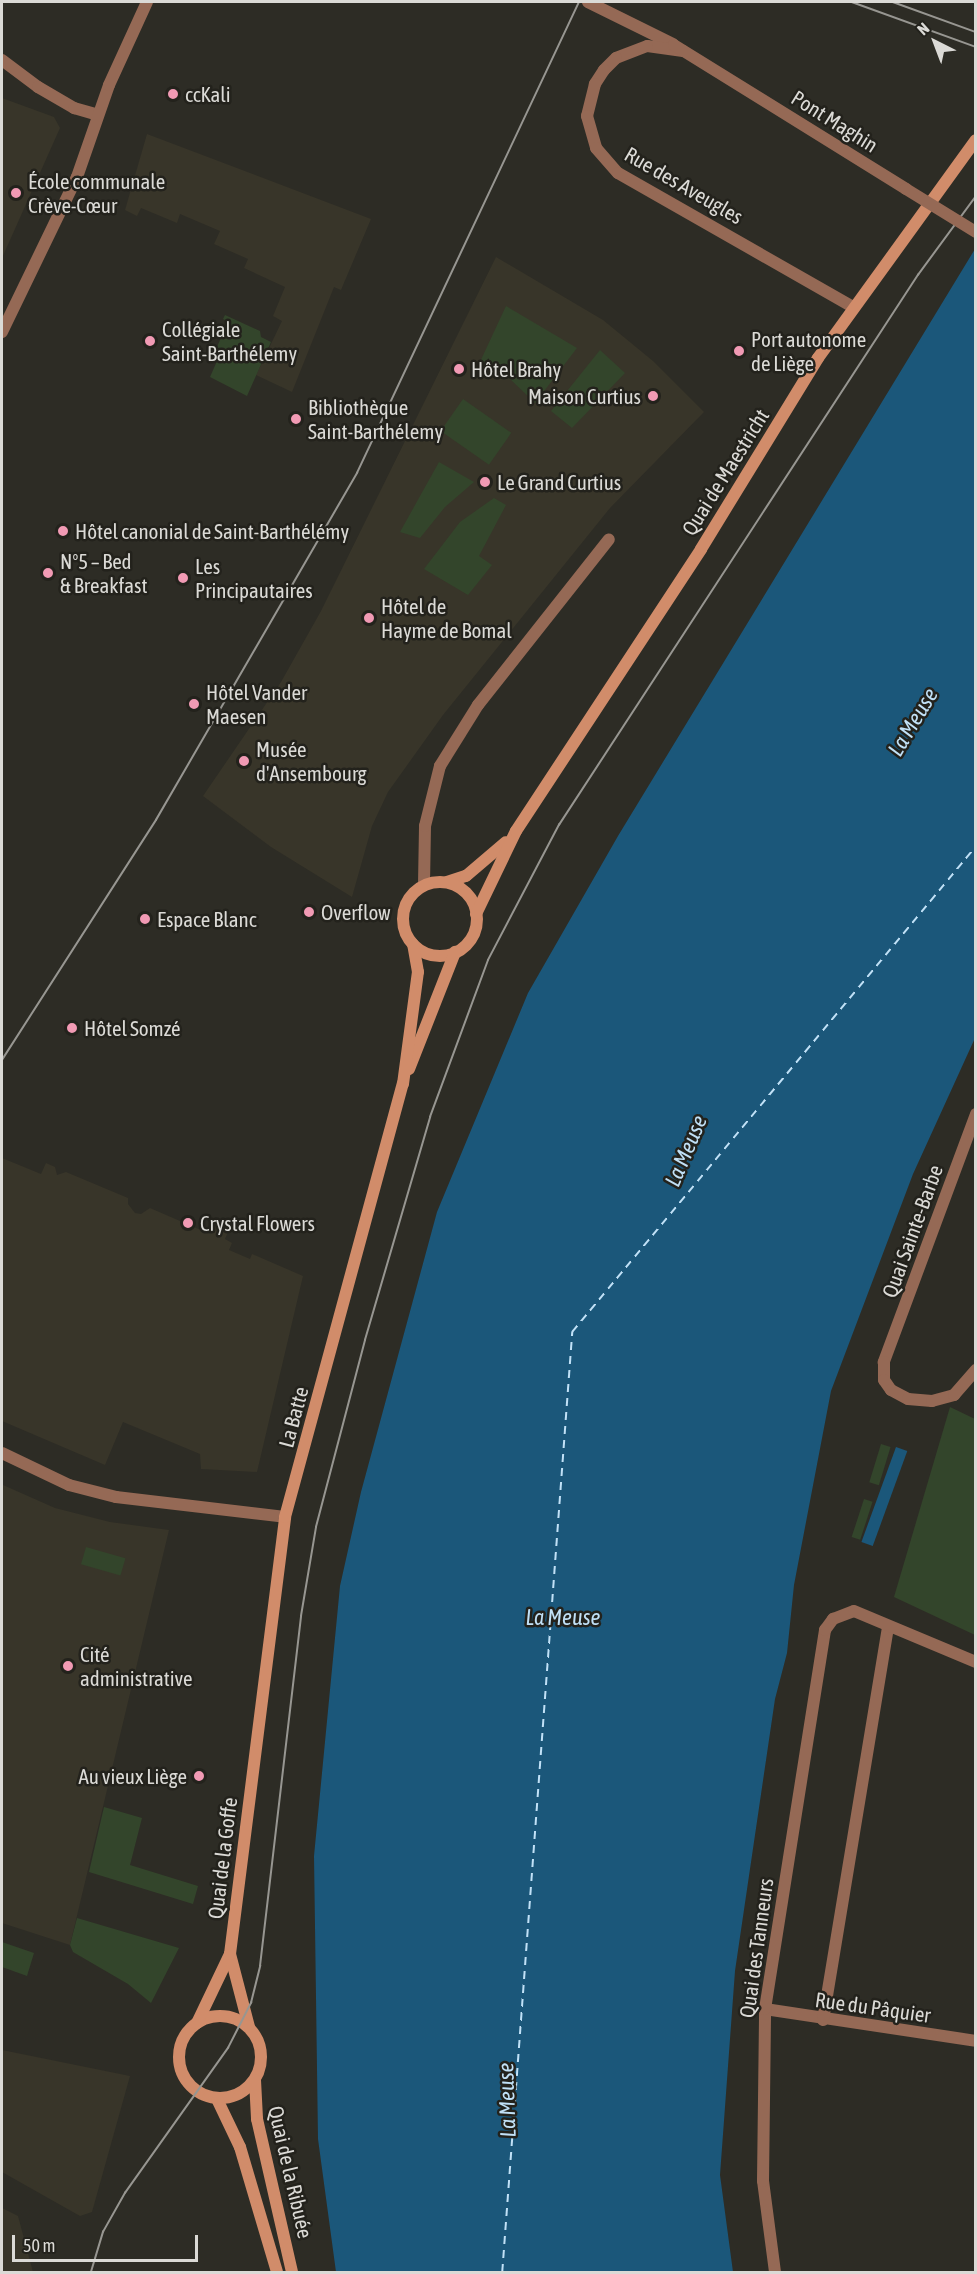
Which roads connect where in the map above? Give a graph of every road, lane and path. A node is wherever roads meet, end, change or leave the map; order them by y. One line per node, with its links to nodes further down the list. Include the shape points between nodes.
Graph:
1 (147, 2): 5 (street)
2 (588, 2): 3 (street, Pont Maghin)
3 (695, 57): 7 (street, Pont Maghin, bridge); 8 (street, Rue des Aveugles, via 664,45 631,50 616,58 594,84 589,100 587,116 596,148 618,173)
4 (2, 60): 5 (street, via 74,108)
5 (98, 115): 9 (street, via 76,177)
6 (975, 140): 8 (main road, Quai de Maestricht)
7 (975, 232)
8 (853, 307): 11 (main road, Quai de Maestricht)
9 (2, 332)
10 (609, 539): 13 (street, via 478,705 440,766 425,826)
11 (516, 831): 12 (main road, Quai de Maestricht, via 483,865); 14 (main road, Quai de Maestricht)
12 (447, 882): 13 (main road, Quai de Maestricht); 14 (main road, via 467,893)
13 (424, 884): 15 (main road, via 407,901 403,912 406,934)
14 (476, 914): 16 (main road, Quai de Maestricht, via 472,936)
15 (413, 944): 16 (main road, via 432,955); 17 (main road, La Batte, via 418,972)
16 (455, 952): 17 (main road, La Batte)
17 (402, 1084): 21 (main road, La Batte)
18 (975, 1114): 19 (street, Quai Sainte-Barbe, via 885,1362 884,1380 891,1390 908,1399 932,1401 954,1395)
19 (975, 1370)
20 (2, 1453): 21 (street, via 69,1485 116,1497)
21 (285, 1517): 24 (main road, La Batte)
22 (888, 1627): 23 (street); 26 (street, Quai des Tanneurs, via 854,1611 833,1619 825,1630); 27 (street)
23 (975, 1662)
24 (252, 1767): 25 (main road, Quai de la Goffe)
25 (230, 1954): 28 (main road, Quai de la Goffe); 29 (main road, Quai de la Goffe)
26 (765, 2009): 27 (street, Rue du Pâquier); 35 (street, Quai des Tanneurs, via 763,2181)
27 (823, 2020): 30 (street, Rue du Pâquier)
28 (197, 2023): 29 (main road, via 229,2016); 32 (main road, Quai de la Goffe, via 182,2040 182,2074 196,2092)
29 (249, 2027): 31 (main road, Quai de la Goffe, via 261,2047)
30 (975, 2041)
31 (255, 2080): 32 (main road, via 239,2095); 34 (main road, Quai de la Ribuée, via 257,2119)
32 (217, 2099): 33 (main road, Quai de la Ribuée, via 240,2147)
33 (277, 2272)
34 (292, 2272)
35 (775, 2272)

